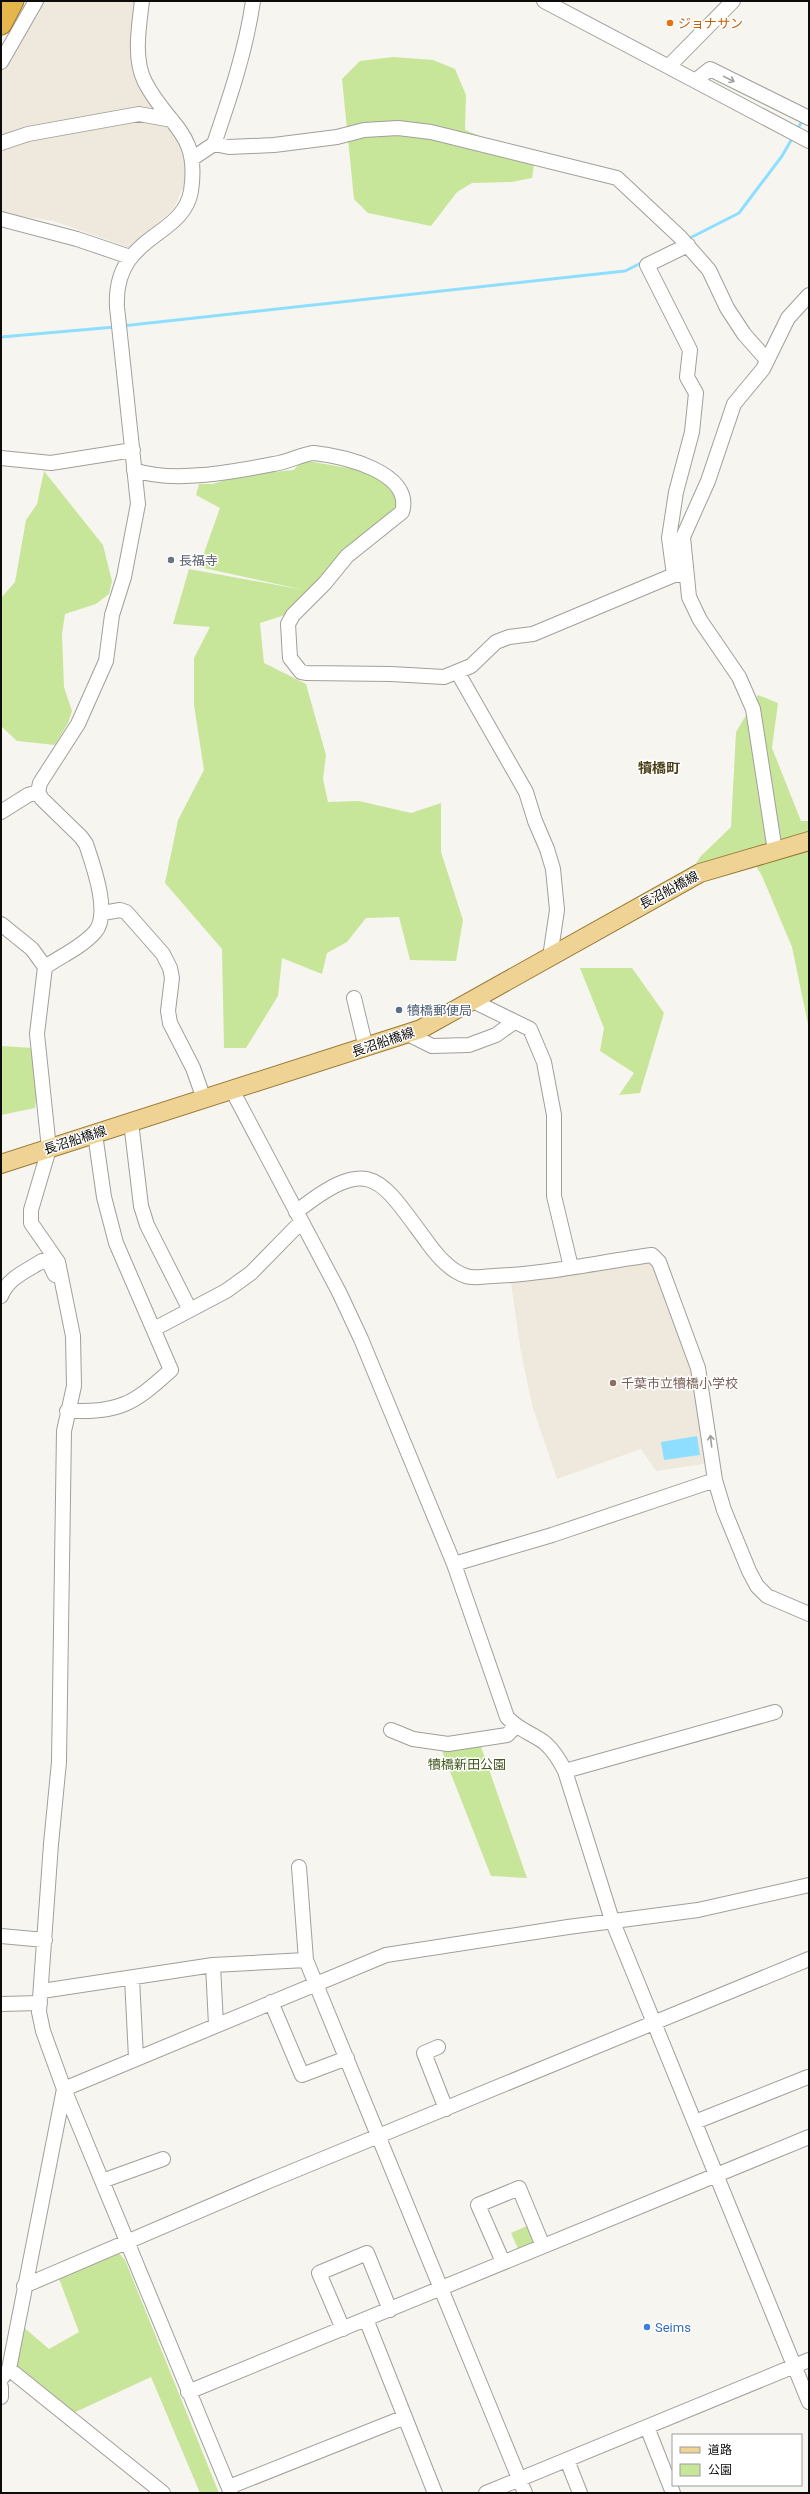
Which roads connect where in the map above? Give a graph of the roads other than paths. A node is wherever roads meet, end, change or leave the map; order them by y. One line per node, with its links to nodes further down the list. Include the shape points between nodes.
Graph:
1 (12, 1): 7 (highway)
2 (36, 1): 8 (street)
3 (142, 1): 12 (street, via 138,54 140,66 144,81)
4 (254, 1): 15 (street, via 236,76)
5 (544, 1): 9 (street)
6 (733, 1): 9 (street)
7 (1, 24)
8 (1, 62)
9 (669, 66): 10 (street)
10 (696, 80): 11 (street, one-way to 11, via 710,69); 13 (street)
11 (809, 118)
12 (172, 120): 14 (street, via 138,114 28,134); 16 (street, via 185,138)
13 (809, 141)
14 (1, 143)
15 (214, 144): 16 (street); 18 (street, via 229,147 274,145 337,137 370,129 398,128 431,132 617,178)
16 (193, 158): 19 (street, via 191,192 187,205 180,215)
17 (1, 219): 19 (street)
18 (684, 241): 21 (street, via 709,270 727,308 744,334); 25 (street, via 647,264 690,350 688,377 696,393 692,432 676,492 669,538)
19 (130, 257): 22 (street, via 121,272 116,295)
20 (809, 296): 21 (street, via 788,318)
21 (767, 360): 25 (street, via 763,369 734,404 708,481 683,537)
22 (133, 450): 23 (street, via 51,463); 24 (street)
23 (1, 458)
24 (134, 470): 26 (street, via 157,475 226,474 294,460 312,453 368,465 382,473 389,478 403,498 405,504 402,512 347,556 325,583 293,615 288,624 290,658 301,672 307,673 391,674 435,678); 27 (street, via 137,519 124,577 112,615 106,661 78,724 40,783)
25 (680, 575): 26 (street, via 533,634 509,637 496,642 471,666); 30 (street, via 700,620 739,676 753,708)
26 (458, 673): 33 (street, via 526,792 547,849 553,869 557,910)
27 (38, 792): 28 (street, via 28,795); 31 (street, via 86,844)
28 (1, 812)
29 (809, 841): 30 (main road, 長沼船橋線)
30 (775, 851): 33 (main road, 長沼船橋線, via 700,873)
31 (103, 913): 34 (street, via 96,931 87,940); 41 (street, via 120,910 126,912 163,954 172,978 168,1001 170,1023 193,1068)
32 (1, 924): 34 (street, via 32,949)
33 (550, 957): 36 (main road, 長沼船橋線)
34 (45, 967): 44 (street, via 37,1034)
35 (354, 998): 39 (street)
36 (473, 1001): 37 (street); 38 (main road, 長沼船橋線)
37 (514, 1022): 38 (street, via 496,1035 469,1045 432,1046); 47 (street, via 530,1029 544,1062 554,1115 554,1196)
38 (408, 1034): 39 (main road, 長沼船橋線)
39 (366, 1048): 40 (main road, 長沼船橋線)
40 (232, 1090): 41 (main road, 長沼船橋線); 46 (street)
41 (204, 1099): 42 (main road, 長沼船橋線)
42 (131, 1122): 43 (main road, 長沼船橋線); 50 (street, via 141,1206 147,1225)
43 (95, 1134): 44 (main road, 長沼船橋線); 51 (street, via 104,1197 116,1243)
44 (49, 1148): 45 (main road, 長沼船橋線); 48 (street, via 31,1210 31,1223 58,1262)
45 (1, 1164)
46 (298, 1217): 47 (street, via 339,1183 356,1177 369,1179 390,1192 435,1253 452,1270 468,1277 514,1275); 50 (street, via 251,1273 226,1291); 54 (street, via 339,1292 361,1339)
47 (571, 1267): 53 (street, one-way to 47, via 698,1368 659,1262 652,1255)
48 (64, 1294): 49 (street, via 48,1261 42,1261 11,1280); 52 (street, via 74,1336 74,1386)
49 (1, 1296)
50 (190, 1310): 51 (street)
51 (154, 1329): 52 (street, via 171,1370 142,1396 129,1403 98,1411)
52 (68, 1411): 64 (street, via 63,1454 59,1762)
53 (715, 1480): 54 (street, via 552,1535); 55 (street, via 724,1510 757,1586 767,1596)
54 (454, 1564): 57 (street, via 507,1717)
55 (809, 1614)
56 (775, 1712): 59 (street)
57 (515, 1727): 58 (street, via 507,1735 448,1744 413,1739); 59 (street, via 545,1743 558,1756)
58 (391, 1730)
59 (565, 1771): 62 (street)
60 (299, 1867): 66 (street)
61 (809, 1885): 62 (street, via 698,1910)
62 (612, 1920): 69 (street, via 386,1955); 73 (street)
63 (1, 1936): 64 (street)
64 (45, 1940): 70 (street)
65 (809, 1959): 73 (street)
66 (306, 1960): 67 (street); 69 (street)
67 (213, 1965): 68 (street); 74 (street)
68 (132, 1978): 70 (street); 76 (street)
69 (316, 1984): 71 (street); 77 (street)
70 (41, 1997): 72 (street); 79 (street, via 43,2031)
71 (271, 2002): 74 (street); 77 (street, via 302,2075)
72 (1, 2004)
73 (655, 2022): 80 (street); 81 (street)
74 (216, 2025): 76 (street)
75 (438, 2047): 80 (street, via 424,2053)
76 (136, 2058): 79 (street)
77 (347, 2058): 82 (street)
78 (808, 2077): 81 (street)
79 (64, 2089): 86 (street); 90 (street)
80 (446, 2109): 82 (street)
81 (695, 2122): 85 (street)
82 (380, 2136): 87 (street); 91 (street)
83 (809, 2137): 85 (street)
84 (162, 2159): 86 (street)
85 (716, 2175): 88 (street); 96 (street)
86 (102, 2181): 87 (street)
87 (126, 2241): 90 (street); 99 (street)
88 (543, 2246): 89 (street); 89 (street, via 520,2188 478,2205)
89 (503, 2262): 91 (street)
90 (24, 2286): 97 (street)
91 (442, 2288): 92 (street); 105 (street)
92 (390, 2310): 93 (street); 94 (street, via 367,2253 319,2273)
93 (366, 2320): 94 (street); 102 (street)
94 (343, 2329): 99 (street)
95 (809, 2360): 96 (street)
96 (795, 2366): 101 (street); 103 (street)
97 (5, 2374): 107 (street)
98 (1, 2387): 100 (street)
99 (188, 2392): 106 (street)
100 (1, 2397)
101 (809, 2402)
102 (405, 2417): 106 (street); 108 (street)
103 (647, 2427): 104 (street); 112 (street)
104 (567, 2460): 105 (street); 111 (street)
105 (520, 2479): 109 (street); 110 (street)
106 (230, 2490)
107 (163, 2493)
108 (435, 2493)
109 (486, 2493)
110 (525, 2493)
111 (580, 2493)
112 (674, 2493)

